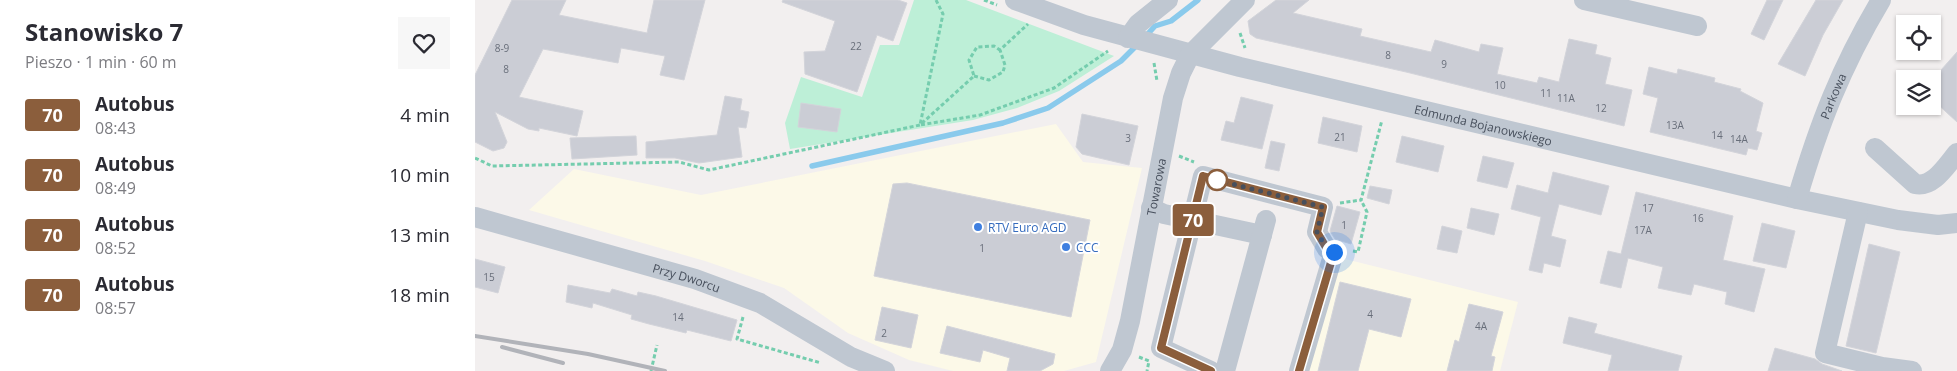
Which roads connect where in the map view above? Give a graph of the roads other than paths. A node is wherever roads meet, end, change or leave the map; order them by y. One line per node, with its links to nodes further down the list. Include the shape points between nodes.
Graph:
1 (1015, 0): 7 (street, Edmunda Bojanowskiego)
2 (1168, 0): 7 (street, via 1138,24)
3 (1245, 0): 8 (street)
4 (1584, 0): 6 (street)
5 (1881, 0): 11 (street, Parkowa, via 1841,73 1817,130)
6 (1697, 26)
7 (1128, 38): 8 (street, Edmunda Bojanowskiego)
8 (1190, 55): 11 (street, Edmunda Bojanowskiego); 12 (street, Towarowa, via 1173,98)
9 (1875, 148): 10 (street, via 1915,184 1923,186 1931,182)
10 (1957, 153)
11 (1797, 199): 13 (street, Edmunda Bojanowskiego)
12 (1151, 208): 15 (street); 18 (street, Towarowa, via 1130,321 1122,350)
13 (1858, 212): 16 (street, Edmunda Bojanowskiego, via 1930,224); 22 (street, via 1825,354)
14 (475, 217): 17 (street, Przy Dworcu, via 695,279 760,303 851,358)
15 (1193, 221): 19 (street, via 1161,348); 20 (street, via 1264,227); 21 (street, via 1203,176 1323,207 1317,232 1327,249 1334,252)
16 (1957, 223)
17 (885, 371)
18 (1111, 371)
19 (1211, 371)
20 (1225, 371)
21 (1299, 371)
22 (1913, 371)

